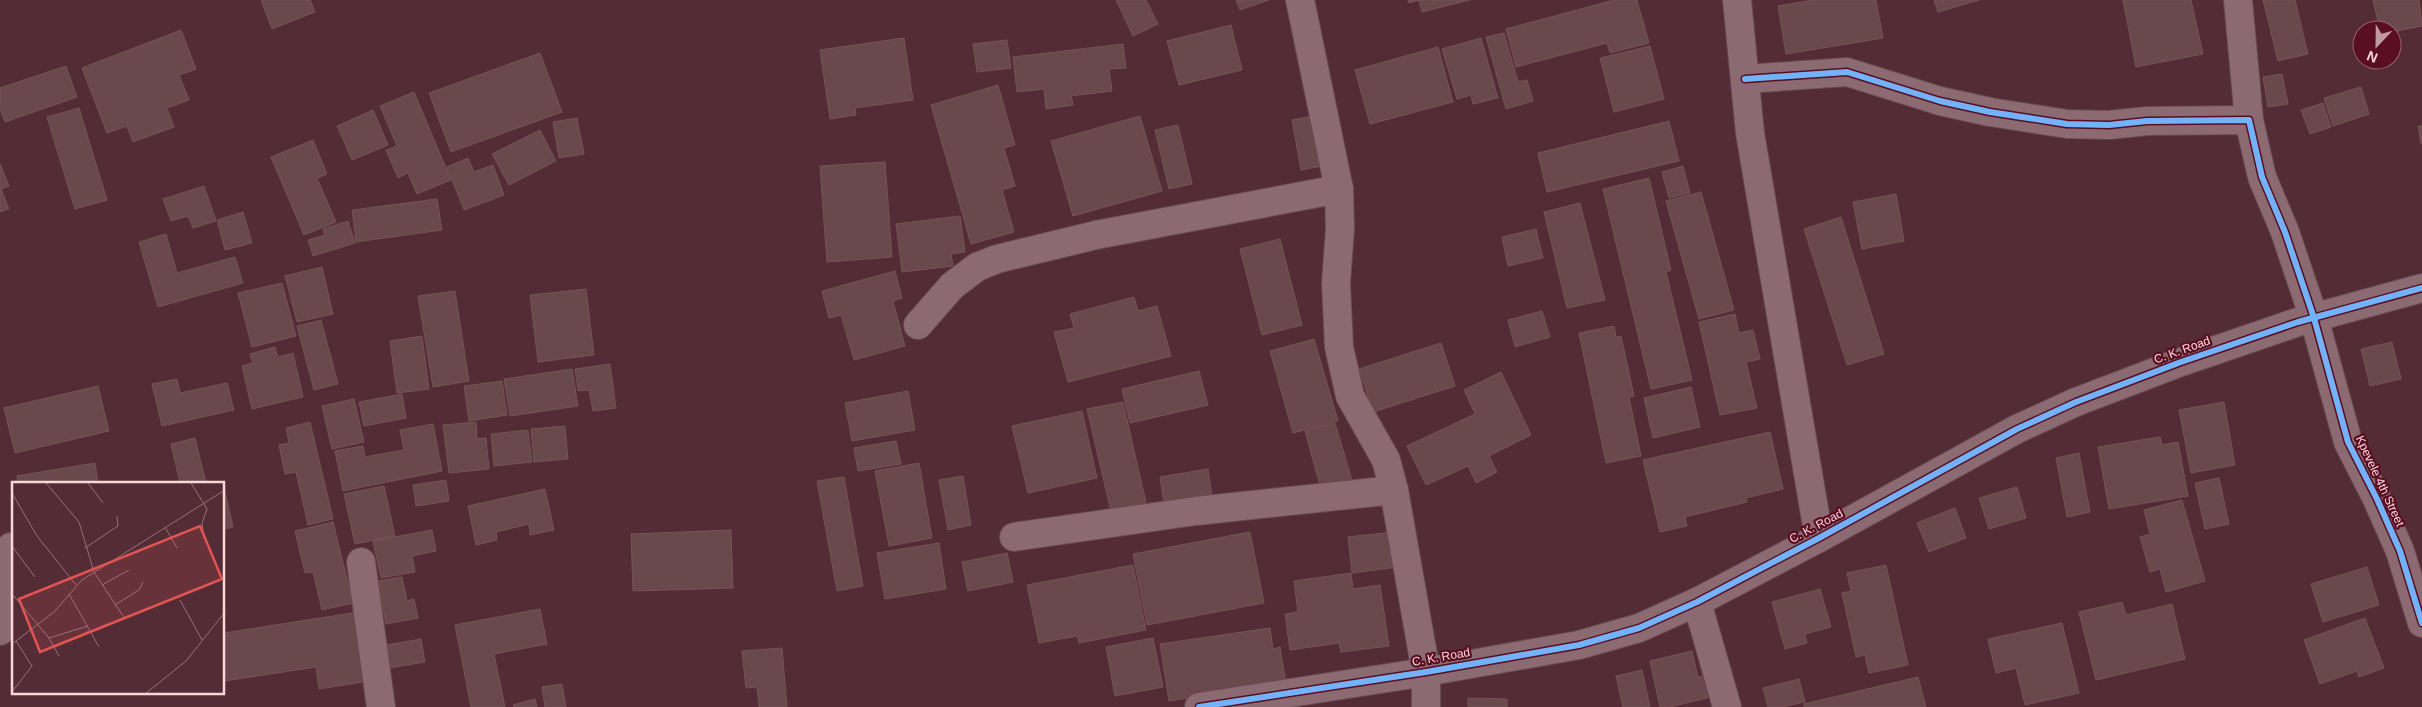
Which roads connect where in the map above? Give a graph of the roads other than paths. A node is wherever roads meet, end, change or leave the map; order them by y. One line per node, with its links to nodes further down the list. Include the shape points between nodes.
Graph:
1 (1300, 0): 6 (street)
2 (1737, 0): 4 (street)
3 (2238, 0): 5 (street, Kpevele 4th Street)
4 (1745, 79): 5 (street, via 1848,72 1940,101 2067,124); 12 (street, via 1750,133)
5 (2249, 120): 8 (street, Kpevele 4th Street, via 2262,177 2285,232)
6 (1339, 189): 9 (street, via 1096,235 997,259 977,268 952,286); 10 (street, via 1336,283 1339,347 1350,396 1386,460)
7 (2422, 288): 8 (street, C. K. Road)
8 (2314, 318): 12 (street, C. K. Road, via 2182,362 2017,428); 16 (street, Kpevele 4th Street, via 2348,442 2400,552)
9 (918, 325)
10 (1394, 490): 11 (street, via 1196,510); 18 (street)
11 (1014, 537)
12 (1819, 538): 15 (street, C. K. Road)
13 (11, 547): 17 (street, via 6,608)
14 (361, 562): 19 (street)
15 (1696, 602): 18 (street, C. K. Road, via 1610,638); 22 (street)
16 (2422, 623)
17 (0, 631)
18 (1426, 672): 20 (street, C. K. Road); 21 (street)
19 (381, 707)
20 (1199, 707)
21 (1426, 707)
22 (1727, 707)

